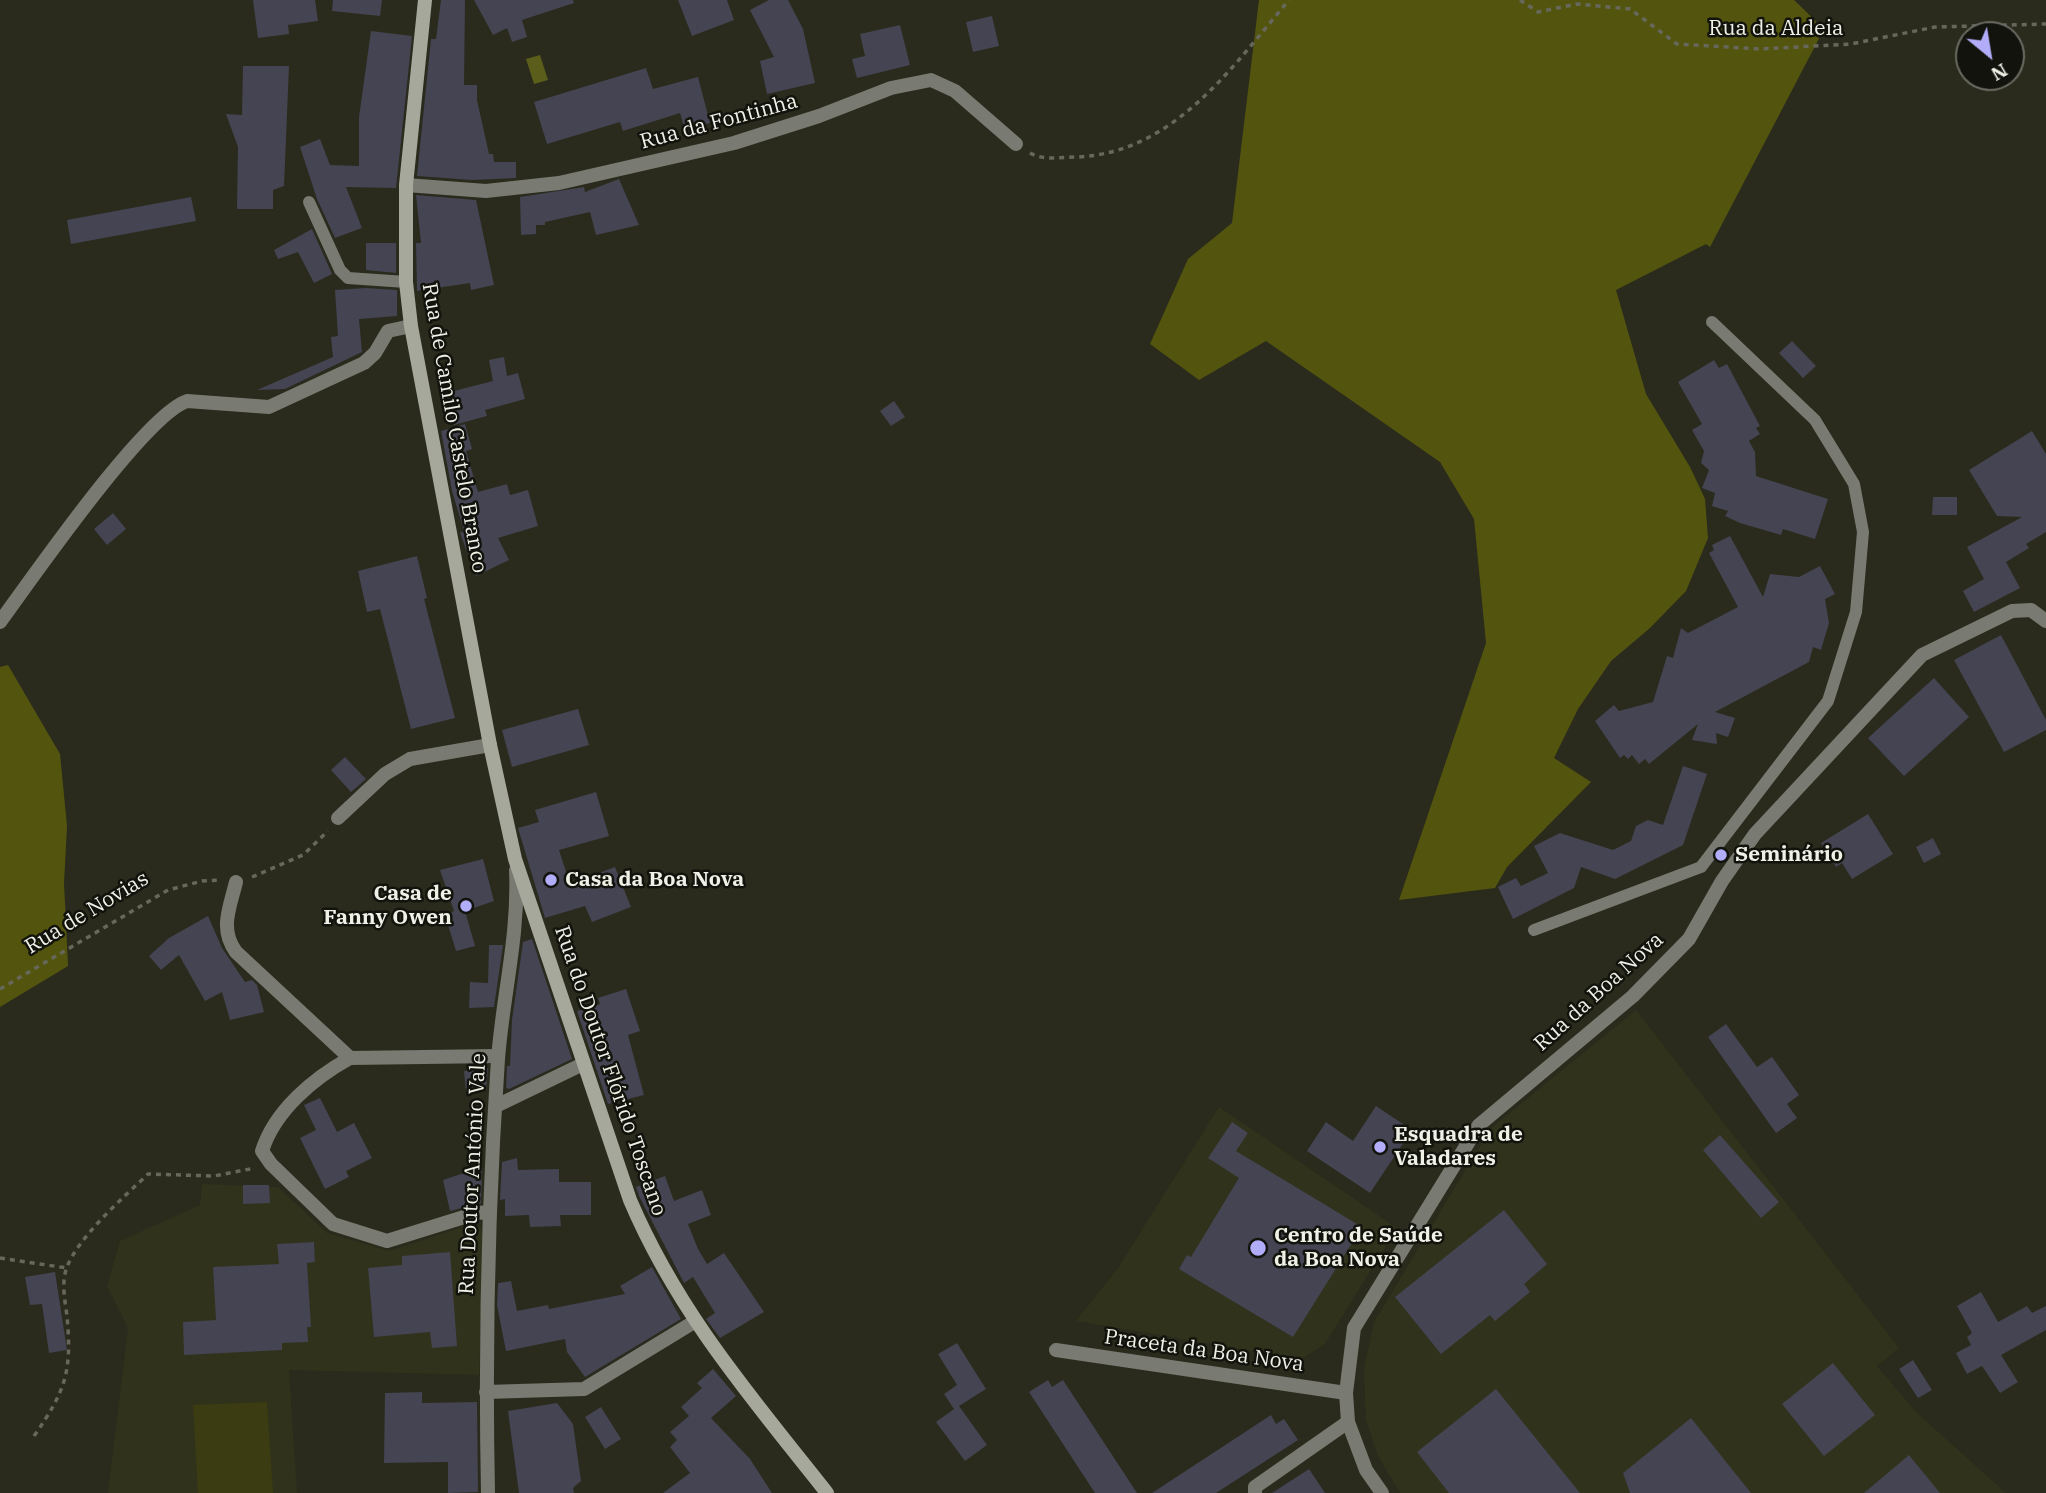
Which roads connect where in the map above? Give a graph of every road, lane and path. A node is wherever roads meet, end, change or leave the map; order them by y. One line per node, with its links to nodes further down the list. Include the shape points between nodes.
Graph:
1 (425, 0): 6 (main road, Rua de Camilo Castelo Branco)
2 (1289, 0): 5 (path, via 1179,121 1135,145 1086,156 1039,158)
3 (1520, 0): 4 (path, Rua da Aldeia, via 1538,12 1577,4 1630,9 1677,44 1760,48 1852,44 1936,27)
4 (2046, 24)
5 (1016, 144): 6 (street, Rua da Fontinha, via 955,91 931,80 891,88 734,143 559,183 486,191)
6 (406, 185): 8 (main road, Rua de Camilo Castelo Branco)
7 (309, 202): 8 (lane, via 348,278)
8 (406, 282): 10 (main road, Rua de Camilo Castelo Branco)
9 (1712, 322): 16 (lane, via 1815,420 1854,484 1863,533 1856,612 1828,701)
10 (411, 326): 12 (street, via 388,331 363,363 269,407 187,401 176,405 158,420 84,510); 13 (main road, Rua de Camilo Castelo Branco)
11 (2046, 621): 17 (street, Rua da Boa Nova, via 2031,610 2012,611 1922,654 1755,834)
12 (0, 622)
13 (490, 745): 14 (street, via 410,759 385,774); 15 (main road, Rua de Camilo Castelo Branco)
14 (338, 818): 18 (path, Rua de Novias, via 303,855)
15 (515, 859): 21 (street, Rua Doutor António Vale, via 518,914); 23 (main road, Rua do Doutor Flórido Toscano)
16 (1701, 867): 17 (lane); 19 (lane)
17 (1722, 881): 32 (street, Rua da Boa Nova, via 1689,939 1633,996 1479,1125 1354,1328)
18 (236, 882): 20 (path, Rua de Novias, via 202,881 168,890); 22 (street, via 225,924 227,940)
19 (1534, 930)
20 (0, 989)
21 (498, 1056): 22 (street); 24 (street, Rua Doutor António Vale)
22 (350, 1058): 25 (street, via 288,1106 262,1151)
23 (583, 1064): 24 (street); 29 (main road, Rua do Doutor Flórido Toscano, via 640,1223)
24 (496, 1106): 26 (street, Rua Doutor António Vale)
25 (271, 1164): 26 (street, via 333,1224 387,1241); 28 (path, via 214,1176 148,1174 83,1244)
26 (490, 1212): 31 (street, Rua Doutor António Vale)
27 (0, 1258): 28 (path)
28 (67, 1268): 34 (path, via 64,1292 70,1363 59,1399)
29 (694, 1322): 31 (street, via 583,1389); 36 (main road, Rua do Doutor Flórido Toscano)
30 (1056, 1350): 32 (street, Praceta da Boa Nova)
31 (486, 1392): 35 (street, Rua Doutor António Vale)
32 (1346, 1392): 33 (street, Rua da Boa Nova)
33 (1348, 1422): 37 (street, via 1255,1487); 38 (street, Rua da Boa Nova, via 1366,1470)
34 (34, 1436)
35 (488, 1493)
36 (827, 1493)
37 (1255, 1493)
38 (1382, 1493)

